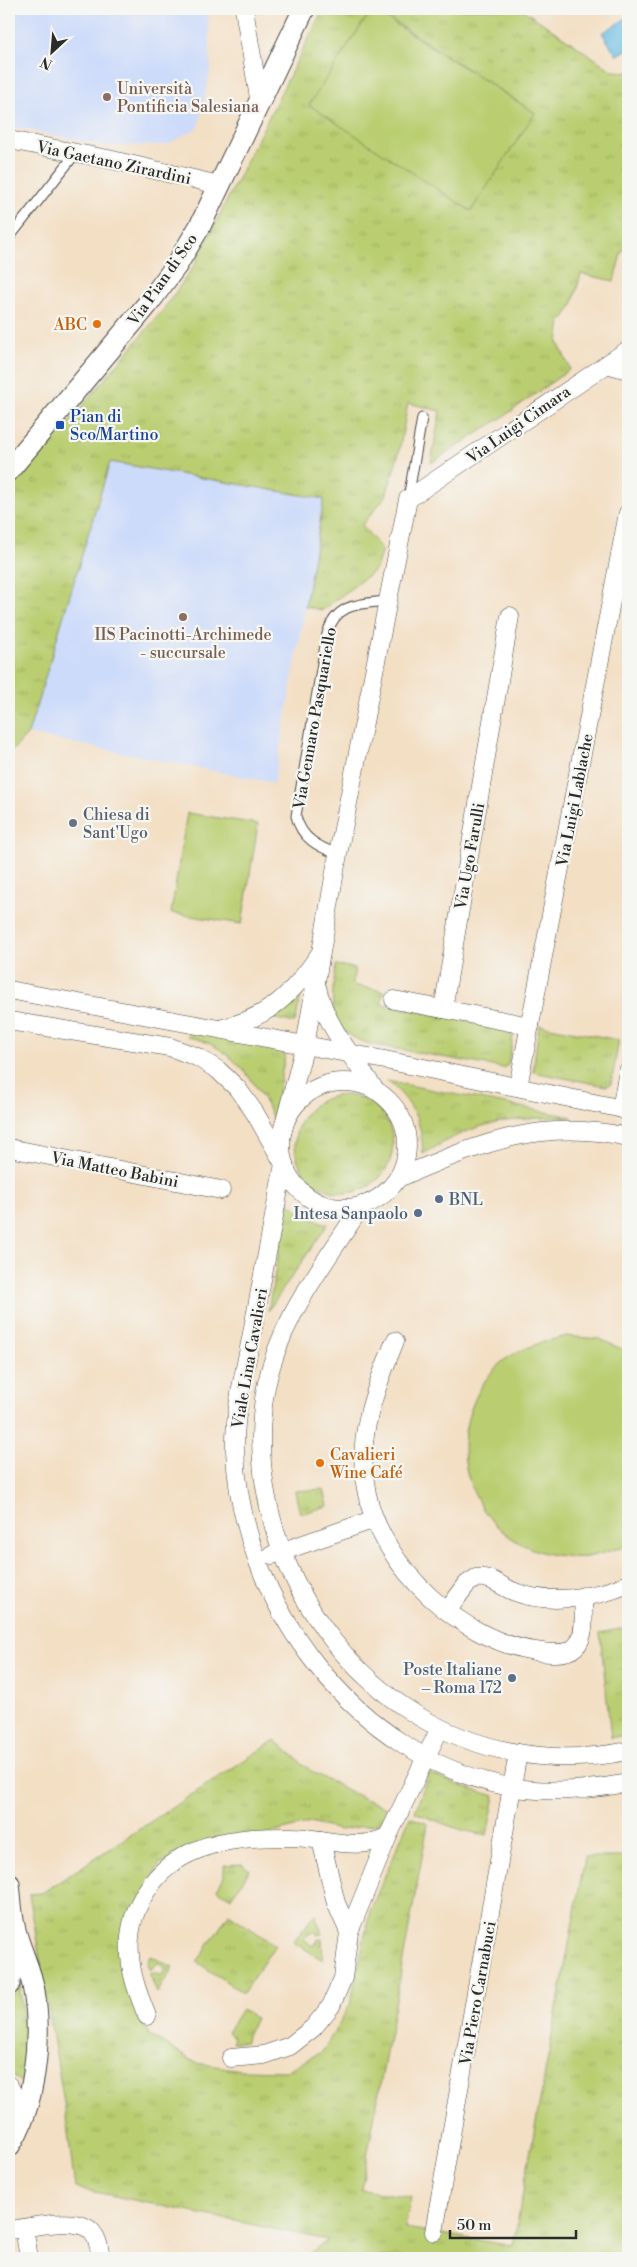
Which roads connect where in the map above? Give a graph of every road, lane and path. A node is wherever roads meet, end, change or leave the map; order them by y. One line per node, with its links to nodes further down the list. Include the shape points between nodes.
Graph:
1 (244, 9): 3 (street)
2 (304, 9): 3 (street, Via Pian di Sco)
3 (259, 98): 6 (street, Via Pian di Sco)
4 (9, 140): 5 (street, Via Gaetano Zirardini)
5 (76, 152): 6 (street, Via Gaetano Zirardini); 7 (lane)
6 (219, 185): 12 (street, Via Pian di Sco, via 192,239 157,292)
7 (9, 238)
8 (628, 350): 9 (street, Via Luigi Cimara)
9 (607, 364): 10 (street); 13 (street, Via Luigi Cimara)
10 (628, 370)
11 (422, 418): 13 (lane)
12 (9, 470)
13 (408, 499): 15 (street)
14 (628, 513): 24 (street, Via Luigi Lablache)
15 (387, 601): 17 (street); 17 (lane, Via Gennaro Pasquariello, via 341,610 332,619 326,634 296,816 307,838)
16 (510, 616): 22 (street, Via Ugo Farulli)
17 (338, 854): 18 (street)
18 (320, 952): 19 (street); 25 (street, via 308,972 278,1004 252,1019)
19 (316, 982): 26 (street); 27 (street, via 327,1015)
20 (9, 990): 25 (street)
21 (394, 1000): 22 (street)
22 (444, 1009): 24 (street)
23 (9, 1020): 35 (street, via 170,1047 197,1057 218,1070 237,1088)
24 (530, 1026): 29 (street, Via Luigi Lablache)
25 (218, 1029): 26 (street)
26 (305, 1045): 27 (street); 32 (street)
27 (351, 1054): 29 (street); 30 (street)
28 (628, 1071): 31 (street)
29 (518, 1087): 31 (street)
30 (375, 1090): 32 (street, via 353,1082 329,1084 307,1093 291,1111); 36 (street, via 394,1107 405,1129 407,1154)
31 (625, 1110)
32 (282, 1133): 35 (street)
33 (628, 1136): 36 (street, via 585,1131 517,1134 479,1145)
34 (9, 1148): 37 (street, Via Matteo Babini)
35 (284, 1164): 38 (street, via 296,1185 315,1200 338,1208); 42 (street, Viale Lina Cavalieri, via 236,1426 237,1477)
36 (398, 1178): 38 (street, via 383,1195)
37 (221, 1190)
38 (362, 1205): 41 (street, Viale Lina Cavalieri, via 298,1302 278,1343 266,1387 261,1434 262,1464 269,1508)
39 (395, 1340): 40 (street, via 371,1402 364,1434 363,1469)
40 (375, 1519): 41 (street); 45 (street, via 405,1569)
41 (282, 1551): 42 (street); 46 (street, Viale Lina Cavalieri, via 314,1616 347,1658 386,1694)
42 (257, 1559): 49 (street, Viale Lina Cavalieri, via 282,1616 314,1663 371,1719)
43 (628, 1584): 44 (street)
44 (583, 1596): 45 (street, via 534,1597 514,1592 487,1578 476,1578 467,1584); 45 (street, via 582,1630 578,1644 571,1650 558,1652 528,1650 498,1642)
45 (447, 1611)
46 (440, 1728): 48 (street, Viale Lina Cavalieri); 49 (street)
47 (628, 1751): 48 (street, Viale Lina Cavalieri, via 566,1758)
48 (518, 1753): 51 (street, Via Piero Carnabuci)
49 (425, 1756): 51 (street, Viale Lina Cavalieri, via 463,1773); 52 (street)
50 (628, 1783): 51 (street, Viale Lina Cavalieri, via 575,1789)
51 (511, 1787): 63 (street, Via Piero Carnabuci)
52 (388, 1836): 53 (street, via 360,1844); 56 (street)
53 (321, 1840): 56 (street, via 334,1896); 58 (street, via 278,1838 210,1845 188,1853 161,1871 138,1907 129,1949 135,1984)
54 (9, 1884): 55 (street)
55 (15, 1930): 57 (street); 61 (street, via 31,1976 37,2041 27,2104)
56 (349, 1932): 59 (street, via 340,1987 331,2006 313,2028 280,2051)
57 (9, 1984)
58 (147, 2016)
59 (231, 2058)
60 (9, 2086): 61 (street, via 19,2104)
61 (13, 2139)
62 (16, 2229): 64 (street); 65 (street, via 81,2224 94,2233)
63 (434, 2232)
64 (29, 2258)
65 (101, 2258)

